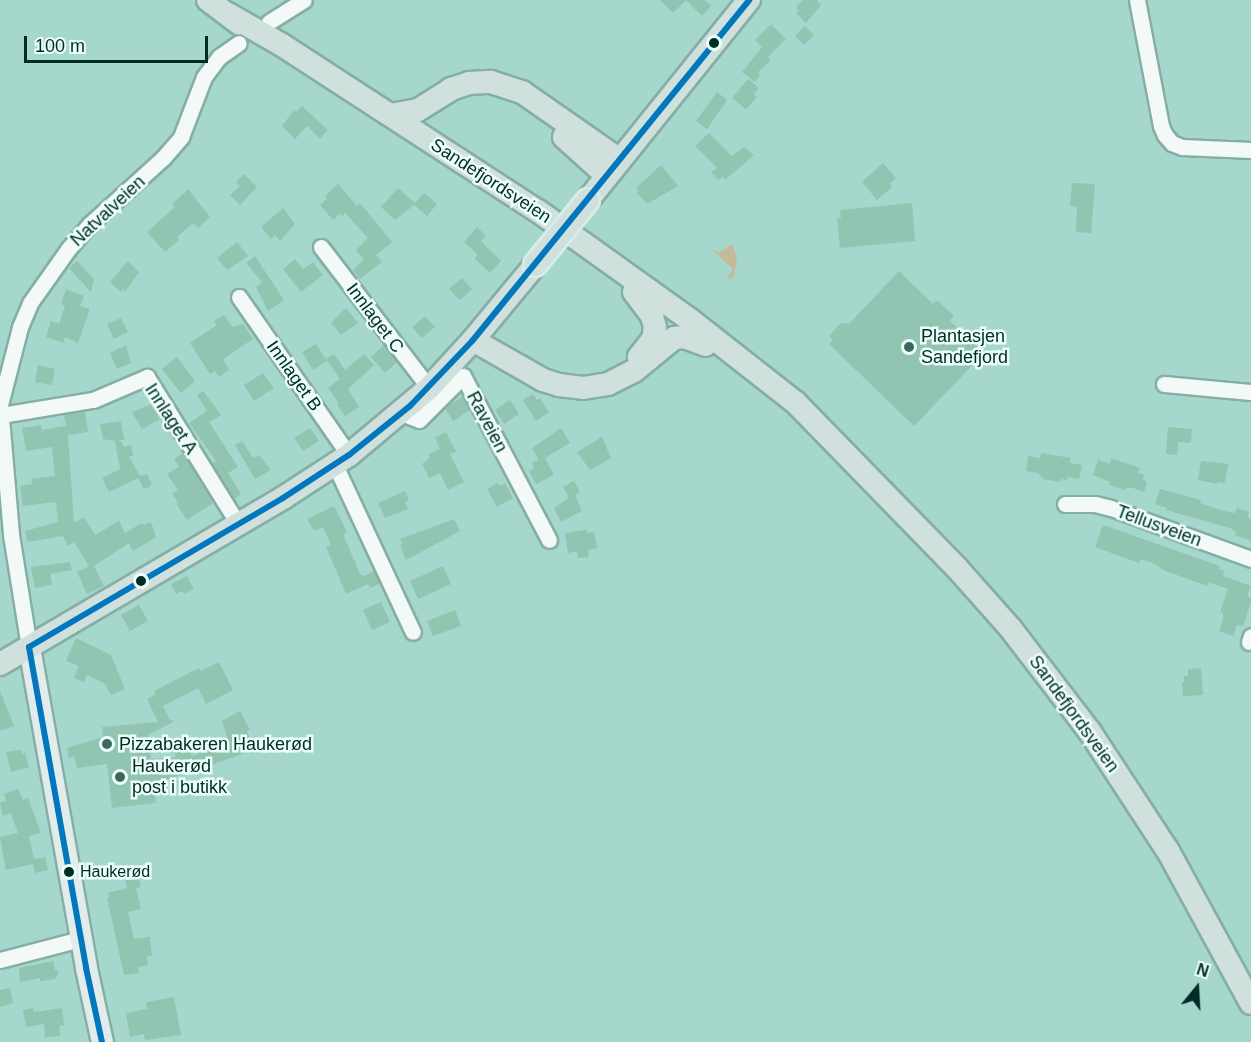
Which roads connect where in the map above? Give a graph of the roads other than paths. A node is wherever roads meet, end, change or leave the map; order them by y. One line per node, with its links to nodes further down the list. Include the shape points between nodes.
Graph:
1 (208, 0): 5 (main road, Sandefjordsveien)
2 (304, 0): 6 (street)
3 (749, 0): 11 (main road)
4 (1137, 0): 10 (street, via 1165,135 1182,147)
5 (228, 14): 8 (main road, Sandefjordsveien); 13 (main road, Sandefjordsveien, via 277,52)
6 (269, 22)
7 (239, 43): 21 (street, Natvalveien, via 219,57 204,77 181,137 90,224 30,303 20,327)
8 (390, 115): 9 (main road, Sandefjordsveien); 11 (main road, via 418,110 468,83 491,82 522,92)
9 (440, 147): 11 (main road, via 435,111 444,101 467,91 498,91 520,101); 23 (main road, Sandefjordsveien, via 538,211 689,319 795,402)
10 (1251, 150)
11 (614, 168): 15 (main road, bridge)
12 (321, 248): 19 (street, Innlaget C)
13 (634, 292): 15 (main road, via 652,316 653,339 642,355 609,376 573,379 539,369); 17 (main road, Sandefjordsveien)
14 (238, 297): 24 (street, Innlaget B)
15 (488, 322): 16 (main road)
16 (473, 340): 17 (main road, via 543,380 583,388 608,384 634,371 674,338 684,337); 19 (main road)
17 (706, 345): 23 (main road, Sandefjordsveien)
18 (1164, 384): 20 (street)
19 (429, 388): 22 (main road)
20 (1251, 392)
21 (1, 408): 26 (street, Innlaget A, via 93,400 147,377); 30 (street, Natvalveien, via 11,534)
22 (401, 414): 24 (main road); 27 (street, Raveien, via 419,420 463,375)
23 (850, 459): 34 (main road, Sandefjordsveien, via 995,611 1090,732 1168,851)
24 (342, 460): 26 (main road); 29 (street)
25 (1065, 504): 28 (street, Tellusveien, via 1111,508)
26 (238, 524): 30 (main road)
27 (549, 540)
28 (1251, 559)
29 (413, 632)
30 (29, 647): 31 (main road); 32 (street)
31 (0, 664)
32 (80, 939): 33 (street); 35 (street)
33 (0, 960)
34 (1251, 1003)
35 (102, 1042)

